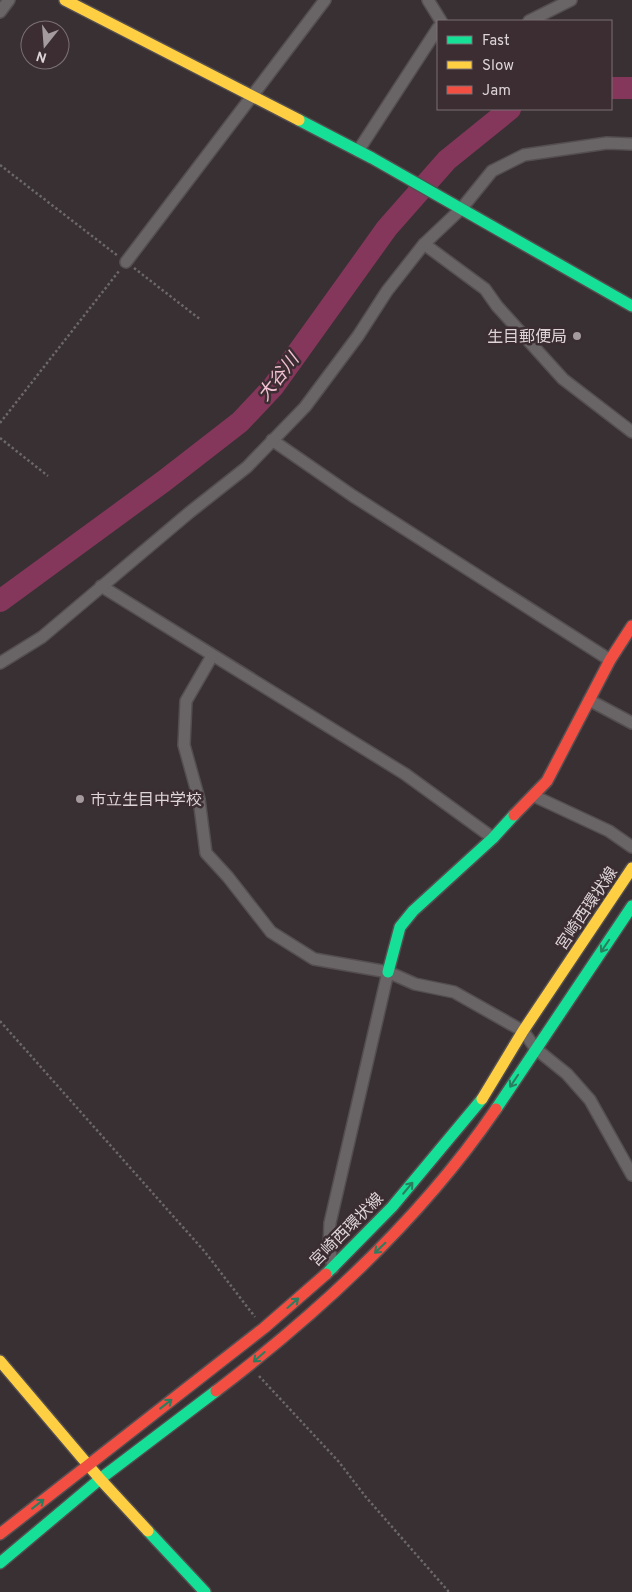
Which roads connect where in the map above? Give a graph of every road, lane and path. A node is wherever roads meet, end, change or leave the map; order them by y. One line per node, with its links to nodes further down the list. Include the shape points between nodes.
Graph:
1 (9, 0): 6 (street)
2 (65, 0): 10 (main road)
3 (325, 0): 10 (street)
4 (428, 0): 7 (street)
5 (571, 0): 8 (street)
6 (0, 12)
7 (440, 20)
8 (531, 20)
9 (437, 30): 12 (street)
10 (252, 96): 12 (main road); 16 (street)
11 (632, 144): 14 (street, via 607,143 524,154 492,170)
12 (358, 151): 14 (main road)
13 (0, 165): 16 (path)
14 (462, 208): 15 (street); 17 (main road)
15 (424, 244): 20 (street, via 485,289 564,379); 22 (street, via 305,407)
16 (126, 262): 18 (path); 19 (path)
17 (632, 306)
18 (201, 320)
19 (0, 423)
20 (632, 432)
21 (0, 438): 23 (path)
22 (272, 440): 24 (street, via 247,467); 27 (street)
23 (48, 476)
24 (101, 586): 26 (street); 28 (street, via 42,637)
25 (632, 626): 27 (main road)
26 (212, 656): 32 (street, via 404,774); 36 (street, via 186,701 184,746 199,799 206,853 271,932 314,959)
27 (610, 660): 29 (main road)
28 (0, 663)
29 (589, 700): 30 (street); 31 (main road, via 547,781)
30 (632, 723)
31 (534, 796): 32 (main road); 33 (street, via 609,831)
32 (493, 838): 36 (main road, via 413,911 400,927)
33 (632, 847)
34 (632, 868): 38 (main road, 宮崎西環状線)
35 (632, 906): 39 (main road, one-way to 39)
36 (388, 972): 38 (street, via 416,984 454,992); 41 (street, via 330,1223 329,1246)
37 (0, 1021): 42 (path, via 205,1252)
38 (522, 1031): 39 (street); 41 (main road, 宮崎西環状線, one-way to 38, via 392,1207 488,1092)
39 (536, 1049): 40 (street, via 567,1074 590,1100); 44 (main road, one-way to 44, via 472,1144 408,1222)
40 (632, 1175)
41 (333, 1268): 42 (main road, 宮崎西環状線, one-way to 41)
42 (264, 1328): 45 (main road, 宮崎西環状線, one-way to 42)
43 (0, 1361): 45 (main road)
44 (249, 1366): 46 (main road); 50 (path, via 339,1462)
45 (88, 1464): 46 (main road); 47 (main road, 宮崎西環状線, one-way to 45)
46 (100, 1479): 48 (main road); 49 (main road)
47 (0, 1534)
48 (0, 1563)
49 (205, 1592)
50 (449, 1592)

